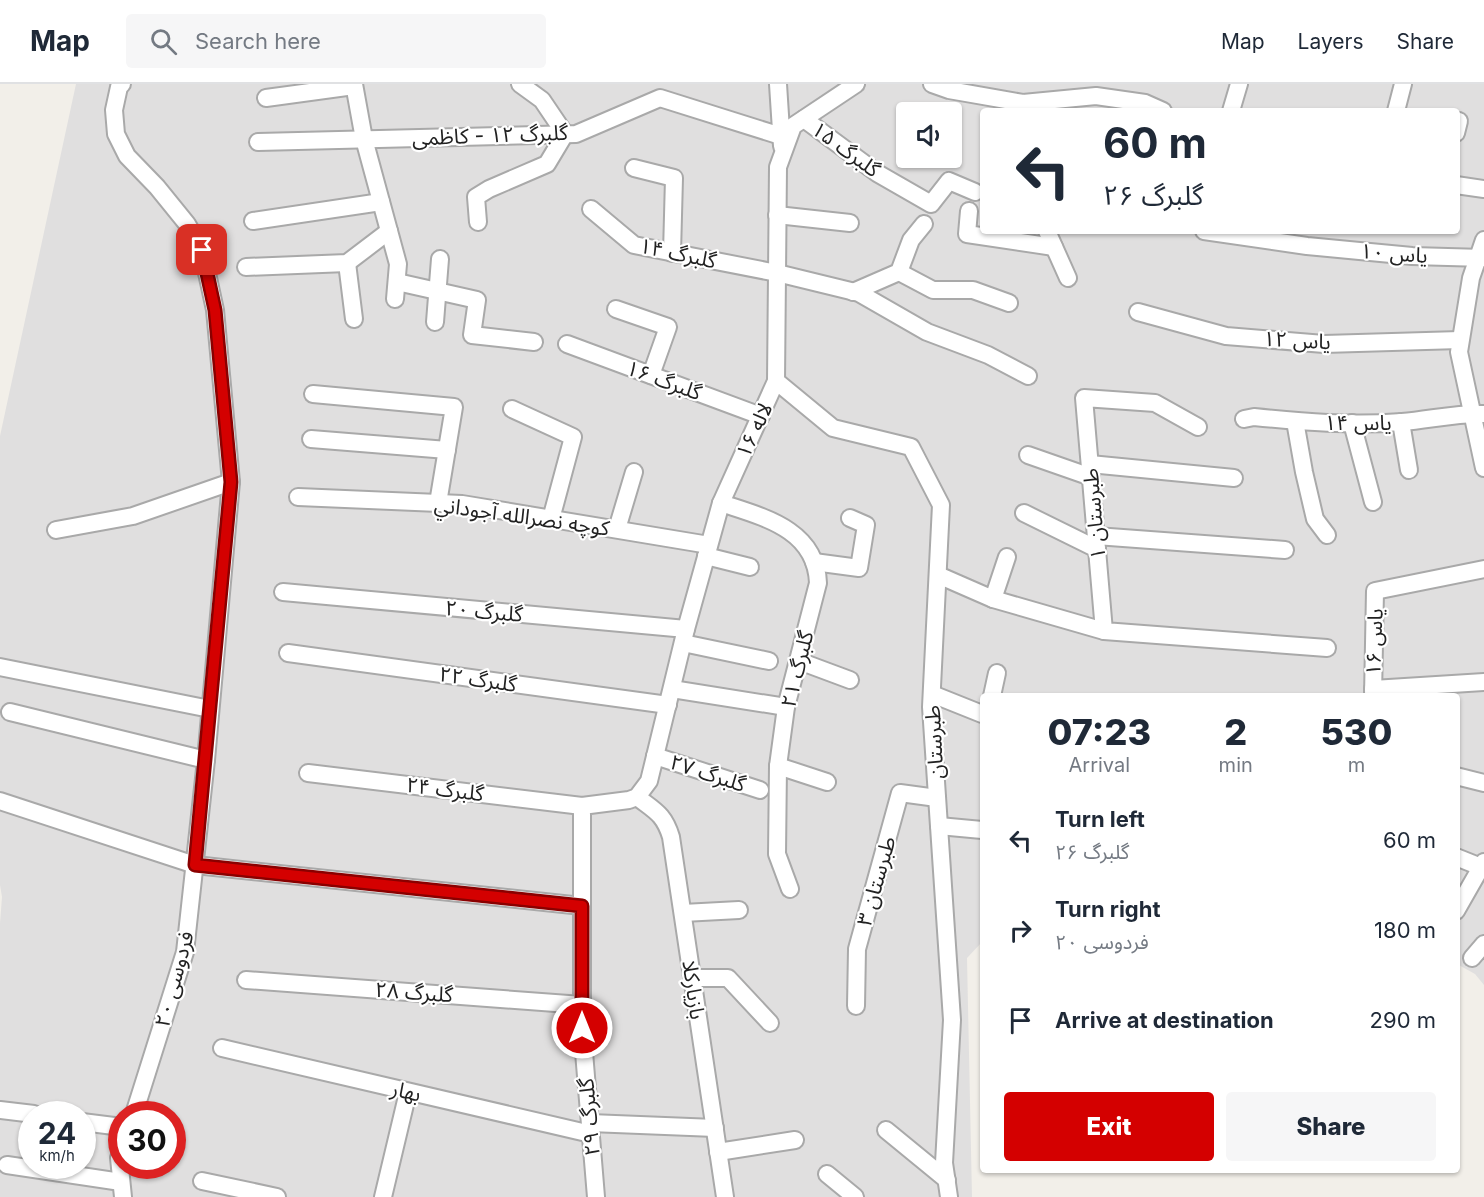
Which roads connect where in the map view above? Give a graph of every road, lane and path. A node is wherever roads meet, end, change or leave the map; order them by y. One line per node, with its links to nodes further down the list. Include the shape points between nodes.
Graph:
1 (122, 84): 75 (street, فردوسی ۲۰, via 114,110 116,134 127,156 165,196 202,250 215,310)
2 (520, 84): 15 (street, via 542,100)
3 (778, 84): 16 (street)
4 (856, 84): 14 (street, لاله ۱۶)
5 (932, 84): 10 (street, via 1023,103)
6 (1239, 84): 12 (street)
7 (1404, 84): 13 (street)
8 (354, 85): 9 (street); 17 (street)
9 (266, 98)
10 (1094, 103): 11 (street, via 1144,103)
11 (1156, 108)
12 (1232, 108)
13 (1397, 108)
14 (804, 119): 19 (street, لاله ۱۶, via 793,126); 23 (street, گلبرگ ۱۵, via 877,173 931,204 949,181)
15 (566, 134): 16 (street, گلبرگ ۱۲ - کاظمی, via 576,134 660,98); 17 (street, گلبرگ ۱۲ - کاظمی); 29 (street, via 547,164 476,197)
16 (781, 136): 19 (street)
17 (364, 139): 18 (street, گلبرگ ۱۲ - کاظمی); 24 (street)
18 (258, 142)
19 (782, 155): 27 (street, لاله ۱۶)
20 (634, 168): 37 (street, via 674,178)
21 (1460, 186): 22 (street)
22 (1484, 189)
23 (975, 192)
24 (381, 202): 28 (street); 32 (street)
25 (591, 209): 37 (street, گلبرگ ۱۴, via 634,245)
26 (969, 211): 36 (street, via 967,234)
27 (777, 215): 30 (street); 43 (street, لاله ۱۶)
28 (252, 221)
29 (478, 222)
30 (850, 223)
31 (924, 224): 42 (street, via 911,240)
32 (389, 231): 40 (street); 45 (street, via 398,264 396,291)
33 (1048, 234): 36 (street)
34 (1225, 234): 38 (street, یاس ۱۰, via 1400,255)
35 (1484, 240): 38 (street)
36 (1054, 248): 44 (street)
37 (672, 253): 43 (street, گلبرگ ۱۴)
38 (1481, 257): 52 (street, via 1471,278)
39 (440, 259): 45 (street)
40 (347, 263): 41 (street); 50 (street)
41 (246, 267)
42 (899, 272): 46 (street); 47 (street, via 933,290 972,290)
43 (777, 273): 46 (street, گلبرگ ۱۴); 57 (street, لاله ۱۶)
44 (1068, 278)
45 (438, 291): 51 (street); 53 (street, via 477,300 472,335)
46 (853, 292): 56 (street, گلبرگ ۱۴, via 927,332 988,355)
47 (1009, 303)
48 (616, 309): 55 (street, via 668,327)
49 (1138, 312): 52 (street, یاس ۱۲, via 1226,336 1324,344)
50 (354, 318)
51 (435, 322)
52 (1460, 340): 60 (street, via 1459,352)
53 (534, 342)
54 (567, 344): 55 (street, گلبرگ ۱۶)
55 (651, 375): 61 (street, گلبرگ ۱۶)
56 (1028, 376)
57 (776, 381): 61 (street, لاله ۱۶); 93 (street, طبرستان, via 834,428 911,447 941,505)
58 (313, 394): 68 (street, via 454,407)
59 (512, 409): 82 (street, via 573,437)
60 (1478, 414): 64 (street, یاس ۱۴); 70 (street)
61 (761, 416): 79 (street, لاله ۱۶)
62 (1244, 419): 63 (street, یاس ۱۴)
63 (1295, 421): 65 (street, یاس ۱۴); 85 (street, via 1315,519)
64 (1401, 422): 65 (street, یاس ۱۴); 72 (street)
65 (1352, 423): 77 (street)
66 (1198, 427): 71 (street, طبرستان ۱, via 1155,403 1084,398)
67 (311, 439): 68 (street)
68 (447, 450): 78 (street)
69 (1028, 455): 71 (street)
70 (1484, 468)
71 (1090, 470): 74 (street); 86 (street, طبرستان ۱)
72 (1409, 470)
73 (634, 472): 83 (street)
74 (1234, 478)
75 (231, 482): 84 (street, via 133,516); 111 (street, فردوسی ۲۰)
76 (298, 497): 78 (street, كوچه نصرالله آجوداني)
77 (1373, 502)
78 (438, 503): 82 (street, كوچه نصرالله آجوداني)
79 (721, 503): 87 (street, لاله ۱۶); 90 (street, via 788,528)
80 (1024, 513): 86 (street)
81 (850, 518): 90 (street, via 866,525 859,568)
82 (551, 519): 83 (street, كوچه نصرالله آجوداني)
83 (617, 529): 87 (street, كوچه نصرالله آجوداني)
84 (56, 530)
85 (1327, 535)
86 (1097, 543): 88 (street); 96 (street, طبرستان ۱)
87 (708, 550): 91 (street, كوچه نصرالله آجوداني); 97 (street, لاله ۱۶)
88 (1286, 550)
89 (1007, 556): 95 (street)
90 (814, 562): 101 (street, گلبرگ ۲۱, via 818,583)
91 (750, 567)
92 (1484, 569): 106 (street, یاس ۱۶, via 1375,591)
93 (938, 575): 95 (street); 108 (street, طبرستان)
94 (283, 592): 97 (street, گلبرگ ۲۰)
95 (993, 599): 96 (street)
96 (1104, 631): 98 (street)
97 (685, 636): 100 (street, گلبرگ ۲۰); 109 (street, لاله ۱۶)
98 (1327, 648)
99 (288, 653): 109 (street, گلبرگ ۲۲)
100 (769, 661)
101 (799, 661): 104 (street); 110 (street, گلبرگ ۲۱)
102 (0, 668): 111 (street)
103 (997, 673): 107 (street)
104 (850, 680)
105 (1484, 682): 106 (street)
106 (1373, 692)
107 (993, 693)
108 (932, 694): 113 (street); 123 (street, طبرستان)
109 (670, 697): 110 (street, گلبرگ ۲۲); 114 (street, لاله ۱۶)
110 (786, 707): 116 (street, گلبرگ ۲۱)
111 (210, 709): 115 (street, فردوسی ۲۰)
112 (10, 712): 115 (street)
113 (980, 713)
114 (655, 756): 121 (street, گلبرگ ۲۷); 122 (street, لاله ۱۶, via 649,781)
115 (206, 760): 130 (street, فردوسی ۲۰)
116 (778, 766): 119 (street); 131 (street, گلبرگ ۲۱, via 776,844 779,864)
117 (308, 773): 125 (street, گلبرگ ۲۴)
118 (1460, 777): 120 (street)
119 (827, 782)
120 (1484, 783)
121 (760, 790)
122 (637, 797): 125 (street); 135 (street, بازیارکلا, via 667,822)
123 (937, 798): 126 (street, طبرستان); 141 (street, طبرستان ۳, via 900,793 857,949)
124 (0, 801): 130 (street)
125 (582, 806): 133 (street, گلبرگ ۲۹)
126 (939, 826): 127 (street); 155 (street, طبرستان, via 952,1020 944,1163)
127 (980, 830)
128 (1460, 858): 129 (street)
129 (1483, 864): 132 (street)
130 (195, 865): 133 (street); 145 (street, فردوسی ۲۰, via 185,952)
131 (790, 889)
132 (1460, 904)
133 (582, 906): 140 (street, گلبرگ ۲۹)
134 (739, 910): 135 (street)
135 (683, 913): 138 (street, بازیارکلا)
136 (1484, 944): 137 (street)
137 (1472, 958)
138 (692, 978): 142 (street, via 728,978); 148 (street, بازیارکلا)
139 (246, 980): 140 (street, گلبرگ ۲۸)
140 (582, 1005): 149 (street, گلبرگ ۲۹)
141 (856, 1006)
142 (770, 1023)
143 (222, 1048): 144 (street, بهار)
144 (408, 1092): 149 (street, بهار); 159 (street)
145 (138, 1101)
146 (0, 1110): 147 (street)
147 (18, 1112)
148 (715, 1128): 149 (street, بهار); 152 (street, بازیارکلا)
149 (590, 1129): 160 (street, گلبرگ ۲۹)
150 (886, 1130): 155 (street)
151 (795, 1140): 152 (street)
152 (718, 1152): 161 (street, بازیارکلا)
153 (7, 1165): 157 (street)
154 (827, 1174): 162 (street)
155 (947, 1180): 163 (street, طبرستان)
156 (202, 1181): 158 (street)
157 (122, 1189)
158 (277, 1197)
159 (383, 1197)
160 (596, 1197)
161 (725, 1197)
162 (855, 1197)
163 (949, 1197)

